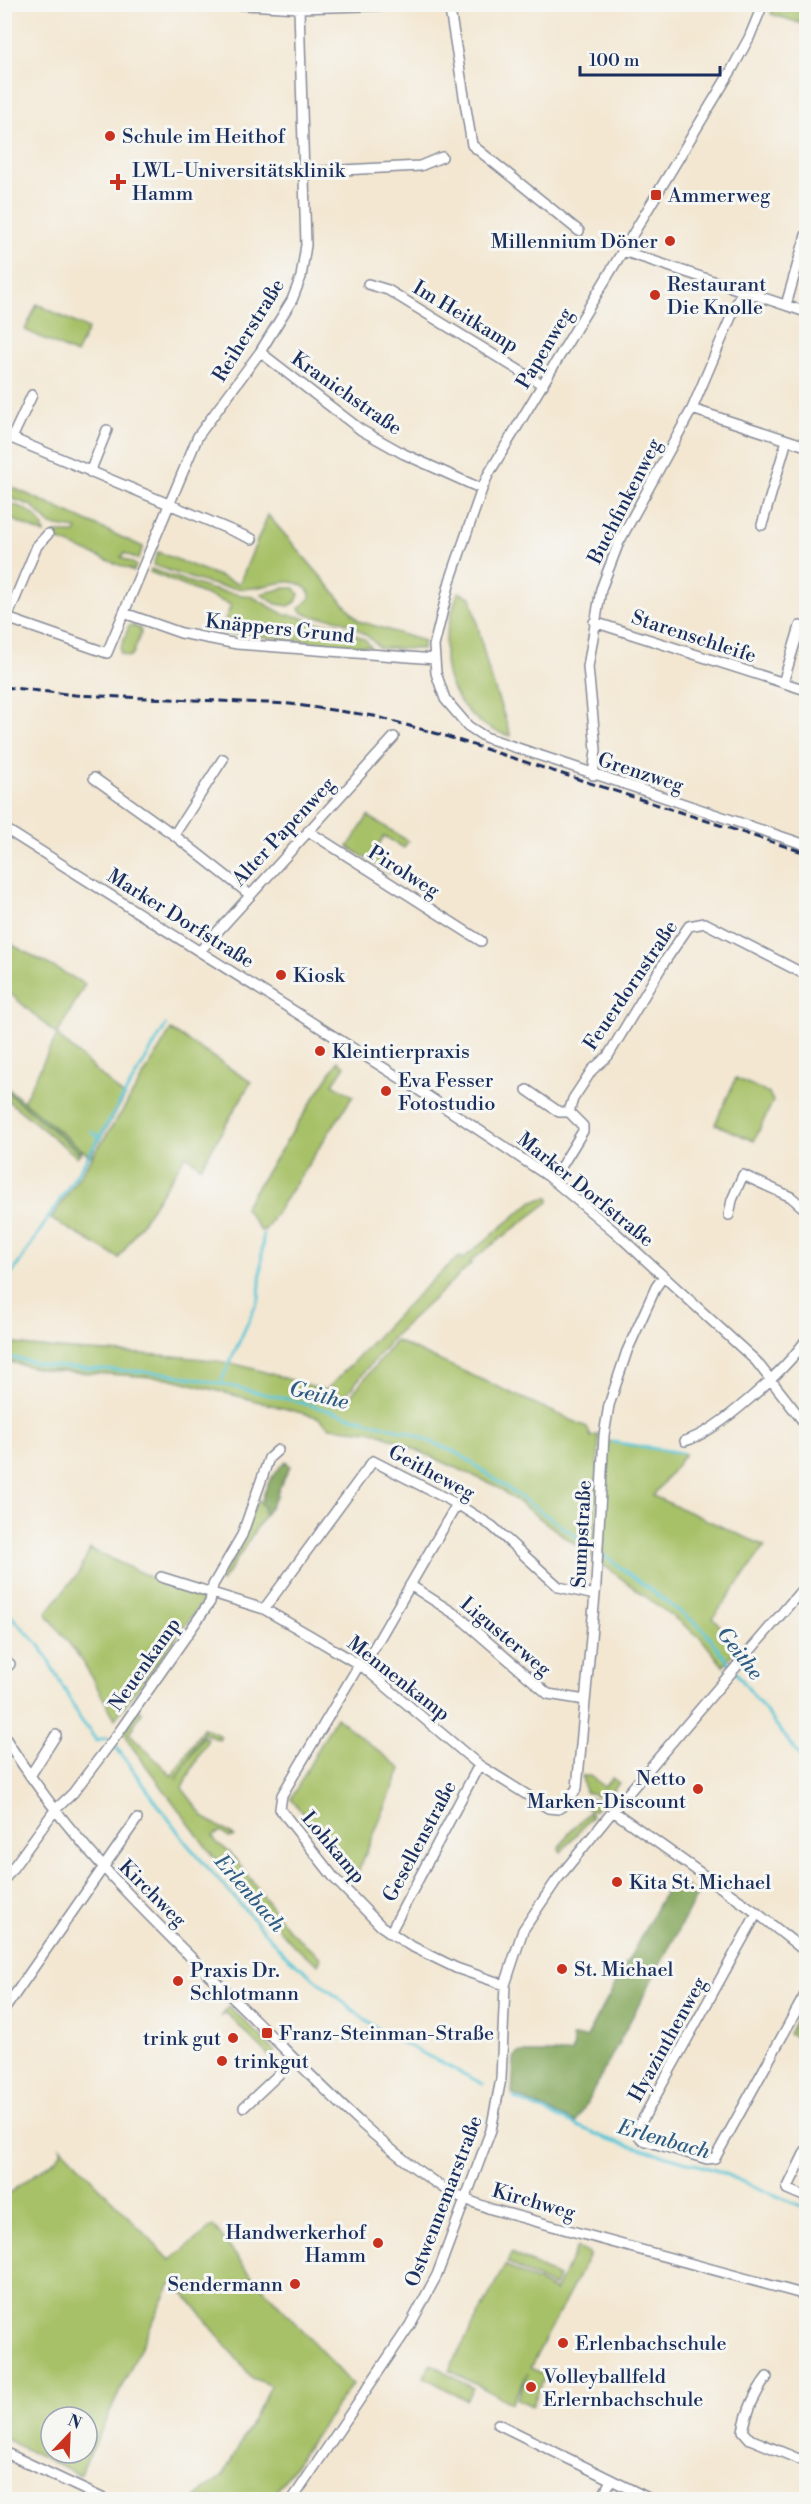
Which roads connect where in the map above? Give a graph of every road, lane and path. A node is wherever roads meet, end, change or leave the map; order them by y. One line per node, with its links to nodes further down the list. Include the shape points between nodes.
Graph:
1 (227, 4): 5 (street)
2 (426, 4): 5 (street)
3 (449, 4): 8 (street, via 472,145)
4 (763, 4): 10 (street, Papenweg, via 741,54)
5 (299, 8): 7 (street, Reiherstraße)
6 (442, 157): 7 (street, via 420,166)
7 (304, 172): 15 (street, Reiherstraße, via 306,245 301,277 292,300)
8 (579, 231)
9 (807, 235): 13 (street)
10 (623, 251): 12 (street); 16 (street, Papenweg)
11 (368, 284): 16 (street, Im Heitkamp, via 388,290)
12 (741, 291): 13 (street); 18 (street, Buchfinkenweg)
13 (786, 305): 14 (street)
14 (807, 312)
15 (260, 352): 24 (street, Kranichstraße, via 361,430); 25 (street, Reiherstraße, via 198,436)
16 (543, 384): 24 (street, Papenweg)
17 (32, 395): 20 (street)
18 (692, 409): 21 (street); 31 (street, Buchfinkenweg, via 612,558)
19 (107, 430): 23 (street)
20 (8, 436): 23 (street)
21 (787, 440): 22 (street); 26 (street)
22 (807, 446)
23 (90, 472): 25 (street)
24 (482, 489): 33 (street, Papenweg, via 439,619)
25 (168, 505): 28 (street); 29 (street, Reiherstraße)
26 (762, 525)
27 (48, 534): 30 (street, via 37,546)
28 (252, 539)
29 (124, 613): 30 (street, Reiherstraße, via 107,653); 33 (street, Knäppers Grund, via 181,633 237,644)
30 (6, 617)
31 (594, 622): 34 (street, Starenschleife); 39 (street, Buchfinkenweg, via 588,667 596,750)
32 (800, 627): 34 (street)
33 (435, 659): 36 (street, Papenweg, via 445,699)
34 (783, 683): 35 (street, Starenschleife)
35 (807, 690)
36 (468, 726): 39 (street, Grenzweg, via 501,745)
37 (394, 737): 42 (street, Alter Papenweg)
38 (223, 759): 43 (street)
39 (593, 775): 44 (street, Grenzweg)
40 (94, 778): 43 (street)
41 (4, 828): 47 (street, Marker Dorfstraße)
42 (308, 831): 45 (street, Alter Papenweg); 46 (street, Pirolweg)
43 (174, 835): 45 (street)
44 (807, 845)
45 (249, 894): 47 (street, Alter Papenweg)
46 (481, 941)
47 (200, 951): 51 (street, Marker Dorfstraße, via 511,1149)
48 (807, 975): 50 (street, Feuerdornstraße, via 705,923 689,926)
49 (527, 1090): 50 (street, via 559,1112)
50 (568, 1112): 51 (street, via 584,1131)
51 (553, 1180): 54 (street, Marker Dorfstraße)
52 (807, 1210): 53 (street, via 791,1197 743,1175)
53 (729, 1215)
54 (663, 1277): 56 (street, Marker Dorfstraße); 65 (street, Sumpstraße, via 642,1315 609,1405 603,1440)
55 (807, 1340): 56 (street)
56 (772, 1378): 57 (street, Marker Dorfstraße); 58 (street, via 729,1416)
57 (807, 1425)
58 (685, 1442)
59 (278, 1450): 64 (street, Neuenkamp, via 269,1458 242,1535 213,1585)
60 (457, 1504): 62 (street, Lohkamp); 65 (street, Geitheweg, via 492,1526 559,1587); 66 (street, Geitheweg, via 373,1461)
61 (161, 1577): 64 (street, Mennenkamp)
62 (410, 1585): 67 (street, Lohkamp); 68 (street, Ligusterweg, via 458,1616 548,1694)
63 (807, 1585): 76 (street, Ostwennemarstraße)
64 (213, 1593): 66 (street, Mennenkamp); 75 (street, Neuenkamp, via 120,1732)
65 (595, 1595): 68 (street, Sumpstraße)
66 (264, 1609): 67 (street, Mennenkamp)
67 (361, 1666): 72 (street, Mennenkamp); 81 (street, Lohkamp, via 279,1803 285,1818 335,1879)
68 (585, 1700): 74 (street, Sumpstraße, via 577,1788)
69 (4, 1736): 71 (street, Kirchweg)
70 (57, 1736): 73 (street)
71 (7, 1747): 73 (street, Kirchweg)
72 (479, 1765): 74 (street, Mennenkamp, via 548,1808 558,1809); 81 (street, Gesellenstraße)
73 (30, 1776): 75 (street, Kirchweg)
74 (569, 1802)
75 (55, 1810): 78 (street, Kirchweg); 79 (street, Neuenkamp)
76 (613, 1811): 80 (street); 83 (street, Ostwennemarstraße, via 530,1920 518,1941)
77 (137, 1819): 78 (street)
78 (102, 1867): 85 (street); 86 (street, Kirchweg)
79 (5, 1879)
80 (757, 1913): 82 (street); 84 (street, Hyazinthenweg, via 639,2126 639,2136 706,2159 715,2158)
81 (390, 1933): 83 (street, Lohkamp, via 456,1968)
82 (807, 1952)
83 (505, 1985): 90 (street, Ostwennemarstraße, via 497,2102 486,2147)
84 (807, 1993)
85 (4, 2010)
86 (294, 2060): 87 (street); 90 (street, Kirchweg, via 384,2141 447,2191)
87 (244, 2107)
88 (807, 2150): 89 (street, via 787,2189)
89 (807, 2197)
90 (466, 2199): 91 (street, Kirchweg); 98 (street, Ostwennemarstraße, via 425,2299)
91 (807, 2295)
92 (767, 2377): 95 (street, via 757,2389 743,2432 750,2439)
93 (498, 2424): 96 (street)
94 (4, 2452): 97 (street)
95 (807, 2462)
96 (611, 2480): 99 (street); 100 (street)
97 (106, 2499)
98 (292, 2499)
99 (602, 2499)
100 (652, 2499)

